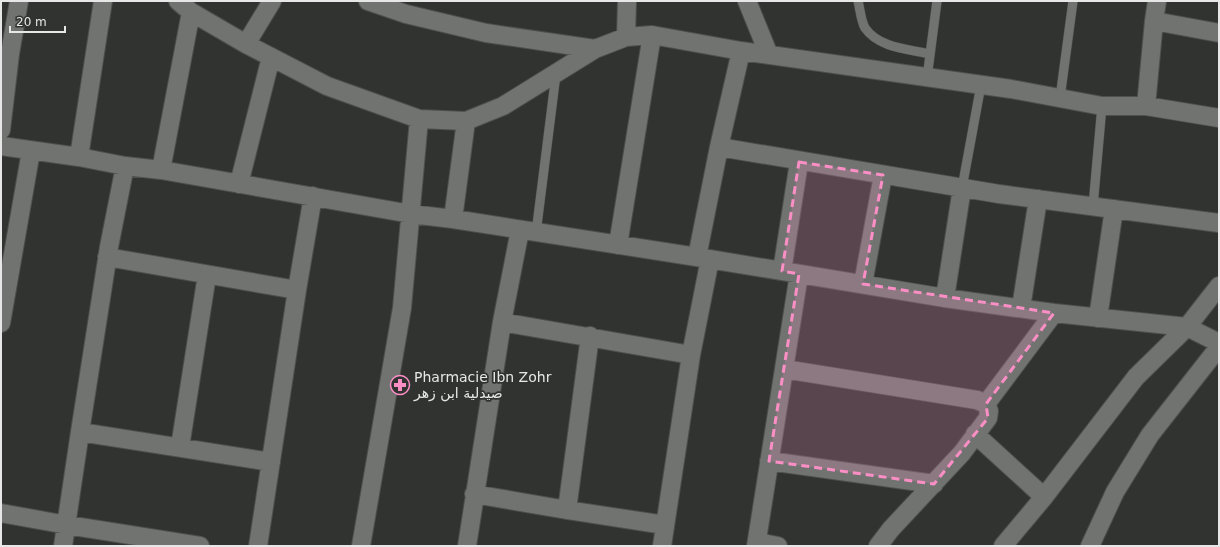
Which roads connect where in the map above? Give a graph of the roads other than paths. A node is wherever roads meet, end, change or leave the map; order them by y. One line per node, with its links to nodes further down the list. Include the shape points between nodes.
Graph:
1 (19, 1): 19 (street)
2 (103, 1): 36 (street)
3 (272, 1): 16 (street)
4 (368, 1): 17 (street, via 406,14 486,33)
5 (627, 1): 15 (street)
6 (747, 1): 21 (street)
7 (858, 1): 20 (lane, via 864,27 872,36 886,45)
8 (937, 1): 20 (lane)
9 (1073, 1): 26 (lane)
10 (1157, 1): 12 (street)
11 (184, 6): 16 (street); 39 (street)
12 (1154, 21): 13 (street); 28 (street)
13 (1219, 33)
14 (652, 35): 15 (street); 18 (street); 52 (street)
15 (626, 37): 17 (street)
16 (246, 44): 22 (street)
17 (595, 50): 23 (street)
18 (741, 51): 21 (street); 34 (street)
19 (5, 53): 32 (street)
20 (930, 54): 24 (lane)
21 (769, 55): 24 (street)
22 (271, 57): 30 (street, via 327,86); 41 (street)
23 (556, 74): 31 (street, via 503,106); 50 (lane)
24 (927, 78): 25 (street)
25 (981, 85): 26 (street); 42 (lane)
26 (1060, 98): 27 (street)
27 (1102, 106): 28 (street); 45 (lane)
28 (1146, 106): 29 (street)
29 (1219, 118)
30 (419, 119): 31 (street); 47 (street)
31 (466, 121): 48 (street)
32 (1, 130)
33 (1, 146): 35 (street)
34 (718, 147): 37 (street); 54 (street)
35 (31, 150): 36 (street); 51 (street)
36 (79, 157): 38 (street)
37 (799, 162): 40 (street); 55 (street)
38 (125, 166): 39 (street); 53 (street)
39 (161, 170): 41 (street)
40 (883, 175): 42 (street); 57 (street)
41 (239, 184): 43 (street)
42 (962, 188): 44 (street); 60 (street)
43 (313, 196): 47 (street); 59 (street)
44 (1038, 199): 45 (street); 62 (street)
45 (1093, 206): 46 (street)
46 (1114, 209): 49 (street); 64 (street)
47 (411, 214): 48 (street); 90 (street, via 402,308)
48 (453, 219): 50 (street)
49 (1219, 223)
50 (528, 231): 52 (street); 65 (street)
51 (8, 241): 66 (street)
52 (618, 245): 54 (street)
53 (107, 257): 56 (street); 74 (street)
54 (704, 258): 55 (street); 71 (street)
55 (790, 272): 57 (street); 72 (street)
56 (207, 274): 59 (street); 76 (street)
57 (863, 284): 60 (street)
58 (1219, 286): 61 (street)
59 (297, 290): 77 (street)
60 (945, 298): 62 (street)
61 (1213, 302): 67 (street)
62 (1021, 308): 63 (street)
63 (1054, 313): 64 (street); 73 (street)
64 (1098, 318): 67 (street)
65 (502, 322): 68 (street); 80 (street)
66 (1, 324)
67 (1187, 327): 69 (street); 81 (street, via 1136,377)
68 (590, 336): 71 (street); 82 (street)
69 (1219, 343)
70 (1219, 347): 96 (street, via 1150,435 1115,492)
71 (691, 355): 85 (street)
72 (784, 370): 73 (street, via 977,400); 78 (street)
73 (986, 404): 75 (street, via 988,418)
74 (80, 432): 76 (street); 84 (street)
75 (975, 434): 79 (street); 81 (street)
76 (180, 447): 77 (street)
77 (271, 462): 89 (street)
78 (769, 462): 79 (street); 86 (street)
79 (934, 484): 94 (street)
80 (474, 494): 82 (street); 91 (street)
81 (1044, 497): 95 (street)
82 (566, 510): 85 (street)
83 (1, 513): 84 (street)
84 (67, 525): 87 (street); 88 (street)
85 (665, 525): 92 (street)
86 (756, 544): 93 (street)
87 (63, 546)
88 (200, 546)
89 (258, 546)
90 (361, 546)
91 (467, 546)
92 (662, 546)
93 (778, 546)
94 (878, 546)
95 (1003, 546)
96 (1090, 546)

